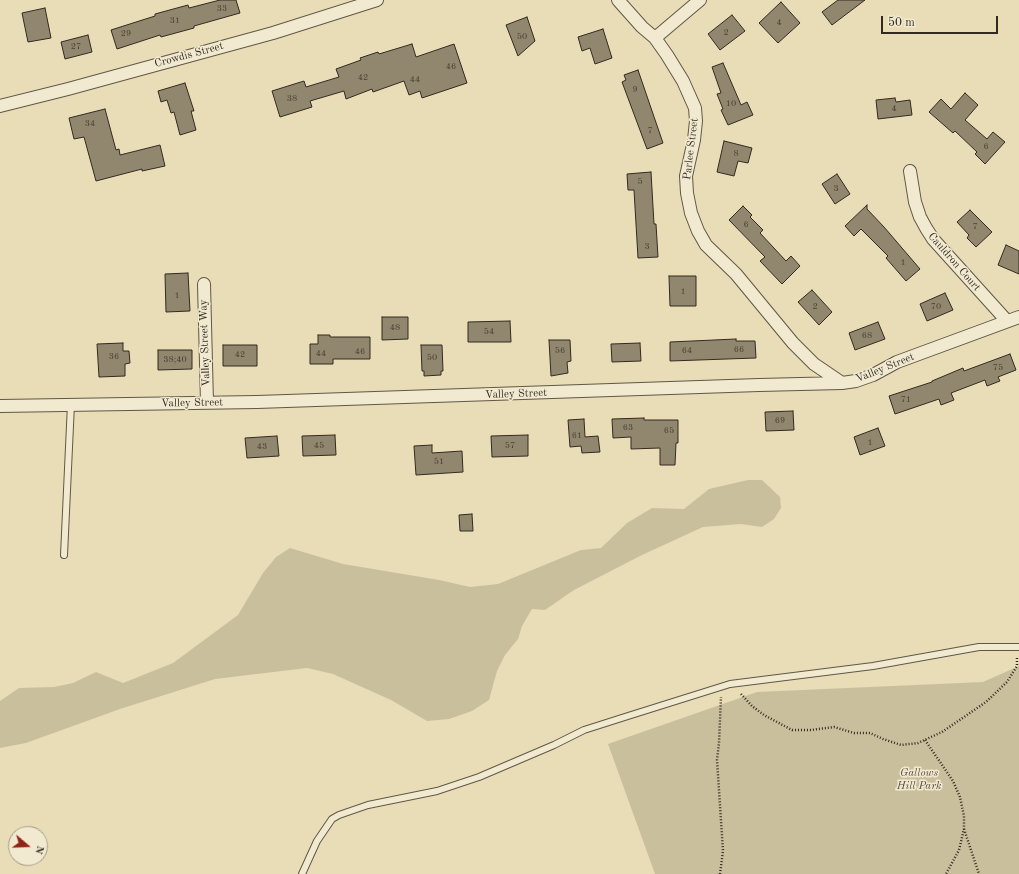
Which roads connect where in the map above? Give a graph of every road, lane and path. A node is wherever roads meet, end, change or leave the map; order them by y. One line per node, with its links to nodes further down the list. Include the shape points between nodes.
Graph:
1 (378, 0): 5 (street, Crowdis Street, via 273,33)
2 (618, 0): 4 (street, Parlee Street)
3 (700, 0): 4 (street)
4 (655, 38): 10 (street, Parlee Street, via 676,68 695,108 696,121 686,176 691,213 698,231 706,245 736,274 793,343 814,364)
5 (0, 106)
6 (910, 171): 9 (street, Cauldron Court, via 920,217 933,239)
7 (204, 284): 11 (street, Valley Street Way)
8 (1019, 317): 9 (street, Valley Street)
9 (1007, 321): 10 (street, Valley Street, via 897,362 867,377)
10 (842, 384): 11 (street, Valley Street)
11 (207, 403): 12 (street, Valley Street)
12 (71, 404): 13 (street, Valley Street); 14 (lane)
13 (0, 406)
14 (64, 555)
15 (1019, 647): 16 (lane, via 979,647 872,666); 18 (path, via 1017,666 1007,682 986,702 942,732)
16 (730, 684): 17 (lane); 18 (path, via 752,706 792,730 834,727 854,733 870,733 901,745)
17 (721, 687): 20 (lane, via 584,730 547,748 437,791 368,805 339,815 332,819 317,841); 21 (path, via 717,760 724,851)
18 (925, 740): 19 (path, via 953,781 960,797)
19 (964, 829): 22 (path, via 959,850); 23 (path)
20 (302, 874)
21 (720, 874)
22 (946, 874)
23 (979, 874)

